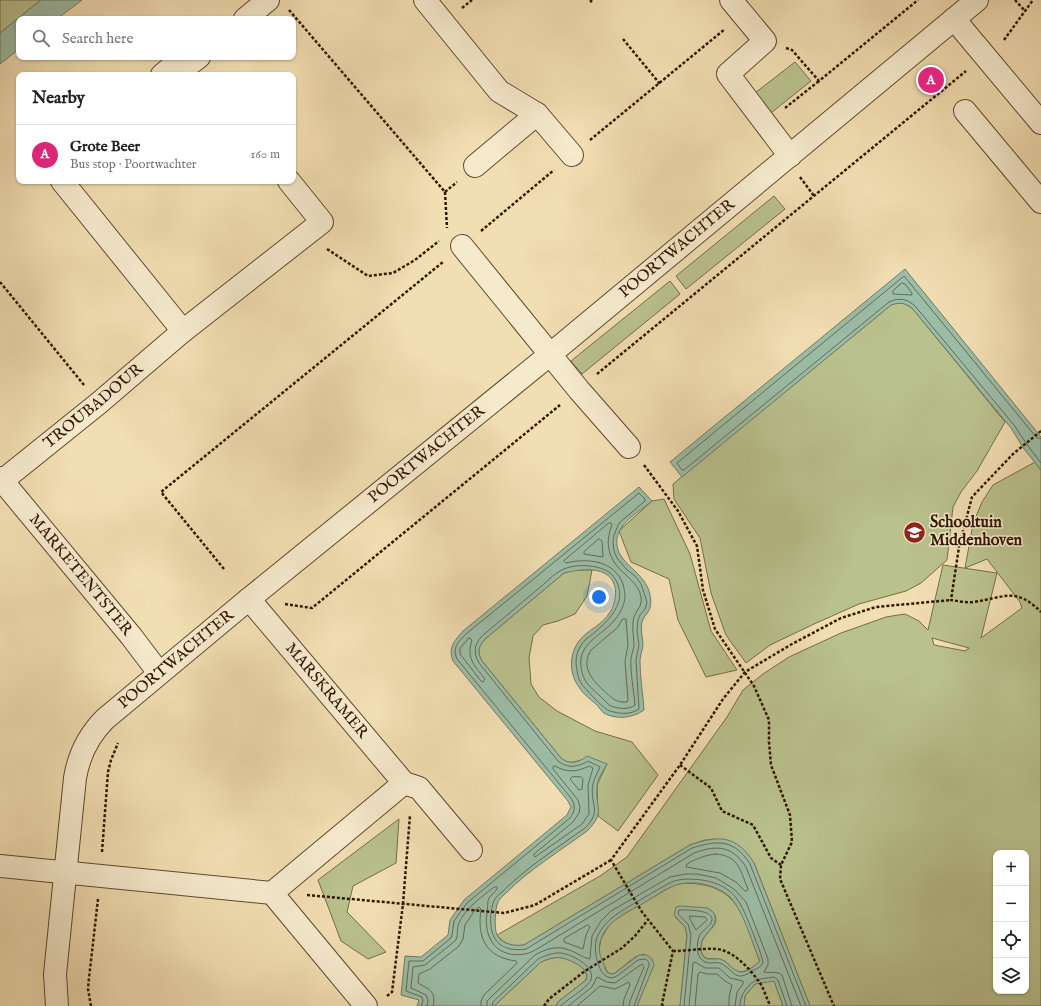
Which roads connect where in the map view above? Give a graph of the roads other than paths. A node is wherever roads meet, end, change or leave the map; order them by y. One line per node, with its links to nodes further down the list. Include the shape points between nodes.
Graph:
1 (424, 0): 10 (street, via 499,90)
2 (977, 0): 6 (street, POORTWACHTER)
3 (276, 3): 5 (street)
4 (737, 7): 13 (street, via 766,41 728,74)
5 (251, 16)
6 (954, 19): 11 (street); 13 (street, POORTWACHTER)
7 (197, 65): 8 (street, via 174,65)
8 (166, 72)
9 (965, 111): 17 (street)
10 (537, 114): 12 (street); 14 (street)
11 (1041, 124)
12 (572, 155)
13 (790, 156): 20 (street, POORTWACHTER)
14 (475, 166)
15 (64, 184): 19 (street)
16 (291, 184): 19 (street, TROUBADOUR, via 322,222)
17 (1041, 202)
18 (450, 240): 20 (street)
19 (183, 331): 22 (street, TROUBADOUR, via 99,403)
20 (550, 354): 21 (street); 23 (street, POORTWACHTER)
21 (629, 447)
22 (1, 479): 24 (street, MARKETENTSTER, via 132,636)
23 (249, 599): 24 (street, POORTWACHTER); 25 (street, MARSKRAMER)
24 (159, 673): 28 (street, POORTWACHTER, via 105,719 88,738 75,778)
25 (408, 784): 26 (street, MARSKRAMER, via 419,788); 29 (street)
26 (470, 850)
27 (0, 866): 28 (street)
28 (65, 872): 29 (street); 30 (street, POORTWACHTER, via 55,974)
29 (272, 893): 31 (street)
30 (57, 1006)
31 (366, 1006)

